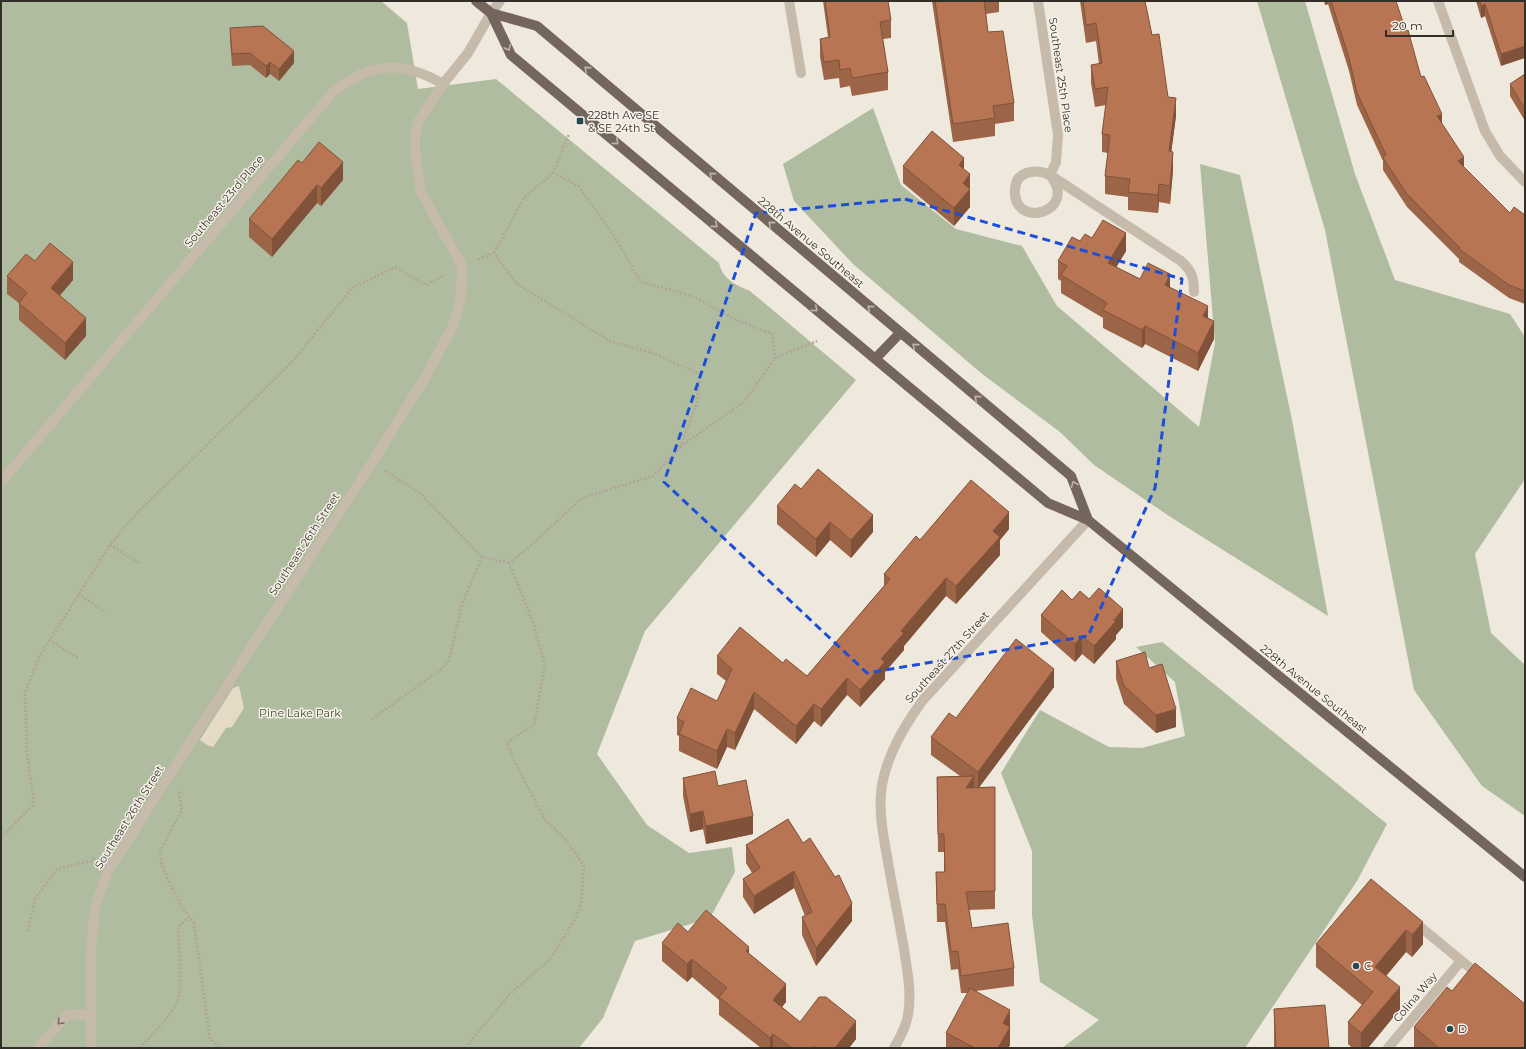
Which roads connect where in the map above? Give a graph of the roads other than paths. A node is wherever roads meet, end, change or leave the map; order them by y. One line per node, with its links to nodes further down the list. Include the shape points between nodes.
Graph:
1 (476, 1): 6 (main road, 228th Avenue Southeast)
2 (500, 1): 6 (street)
3 (789, 1): 7 (street)
4 (1038, 1): 9 (street, Southeast 25th Place, via 1058,135 1056,162)
5 (1438, 1): 10 (street, via 1485,131 1500,156)
6 (491, 13): 8 (street, via 468,53); 12 (main road, 228th Avenue Southeast, one-way to 6, via 537,26); 13 (main road, 228th Avenue Southeast, one-way to 13, via 511,55)
7 (801, 73)
8 (443, 84): 14 (street, Southeast 23rd Place, via 424,73 405,67 384,68 363,73 333,92); 20 (street, Southeast 26th Street, via 418,122 415,152 422,192 462,266 461,298 453,326 426,376 372,463 108,871 95,907)
9 (1050, 176): 9 (street, via 1034,170 1019,178 1014,194 1022,209 1038,214 1053,206 1058,190 1056,182); 11 (street, via 1181,261 1190,269 1194,278)
10 (1525, 182)
11 (1194, 292)
12 (900, 334): 13 (main road); 15 (main road, 228th Avenue Southeast, one-way to 12, via 1071,476)
13 (875, 359): 15 (main road, 228th Avenue Southeast, via 1048,503)
14 (1, 482)
15 (1088, 520): 16 (main road, 228th Avenue Southeast); 23 (street, Southeast 27th Street, via 923,700 909,719 887,769 881,792 881,817 910,993 908,1015 902,1035)
16 (1525, 877)
17 (1407, 916): 18 (street)
18 (1461, 961): 19 (street); 24 (street, Colina Way)
19 (1490, 984)
20 (90, 1015): 21 (street, one-way to 21, via 68,1014); 22 (street, Southeast 26th Street)
21 (38, 1048)
22 (91, 1048)
23 (894, 1048)
24 (1388, 1048)

